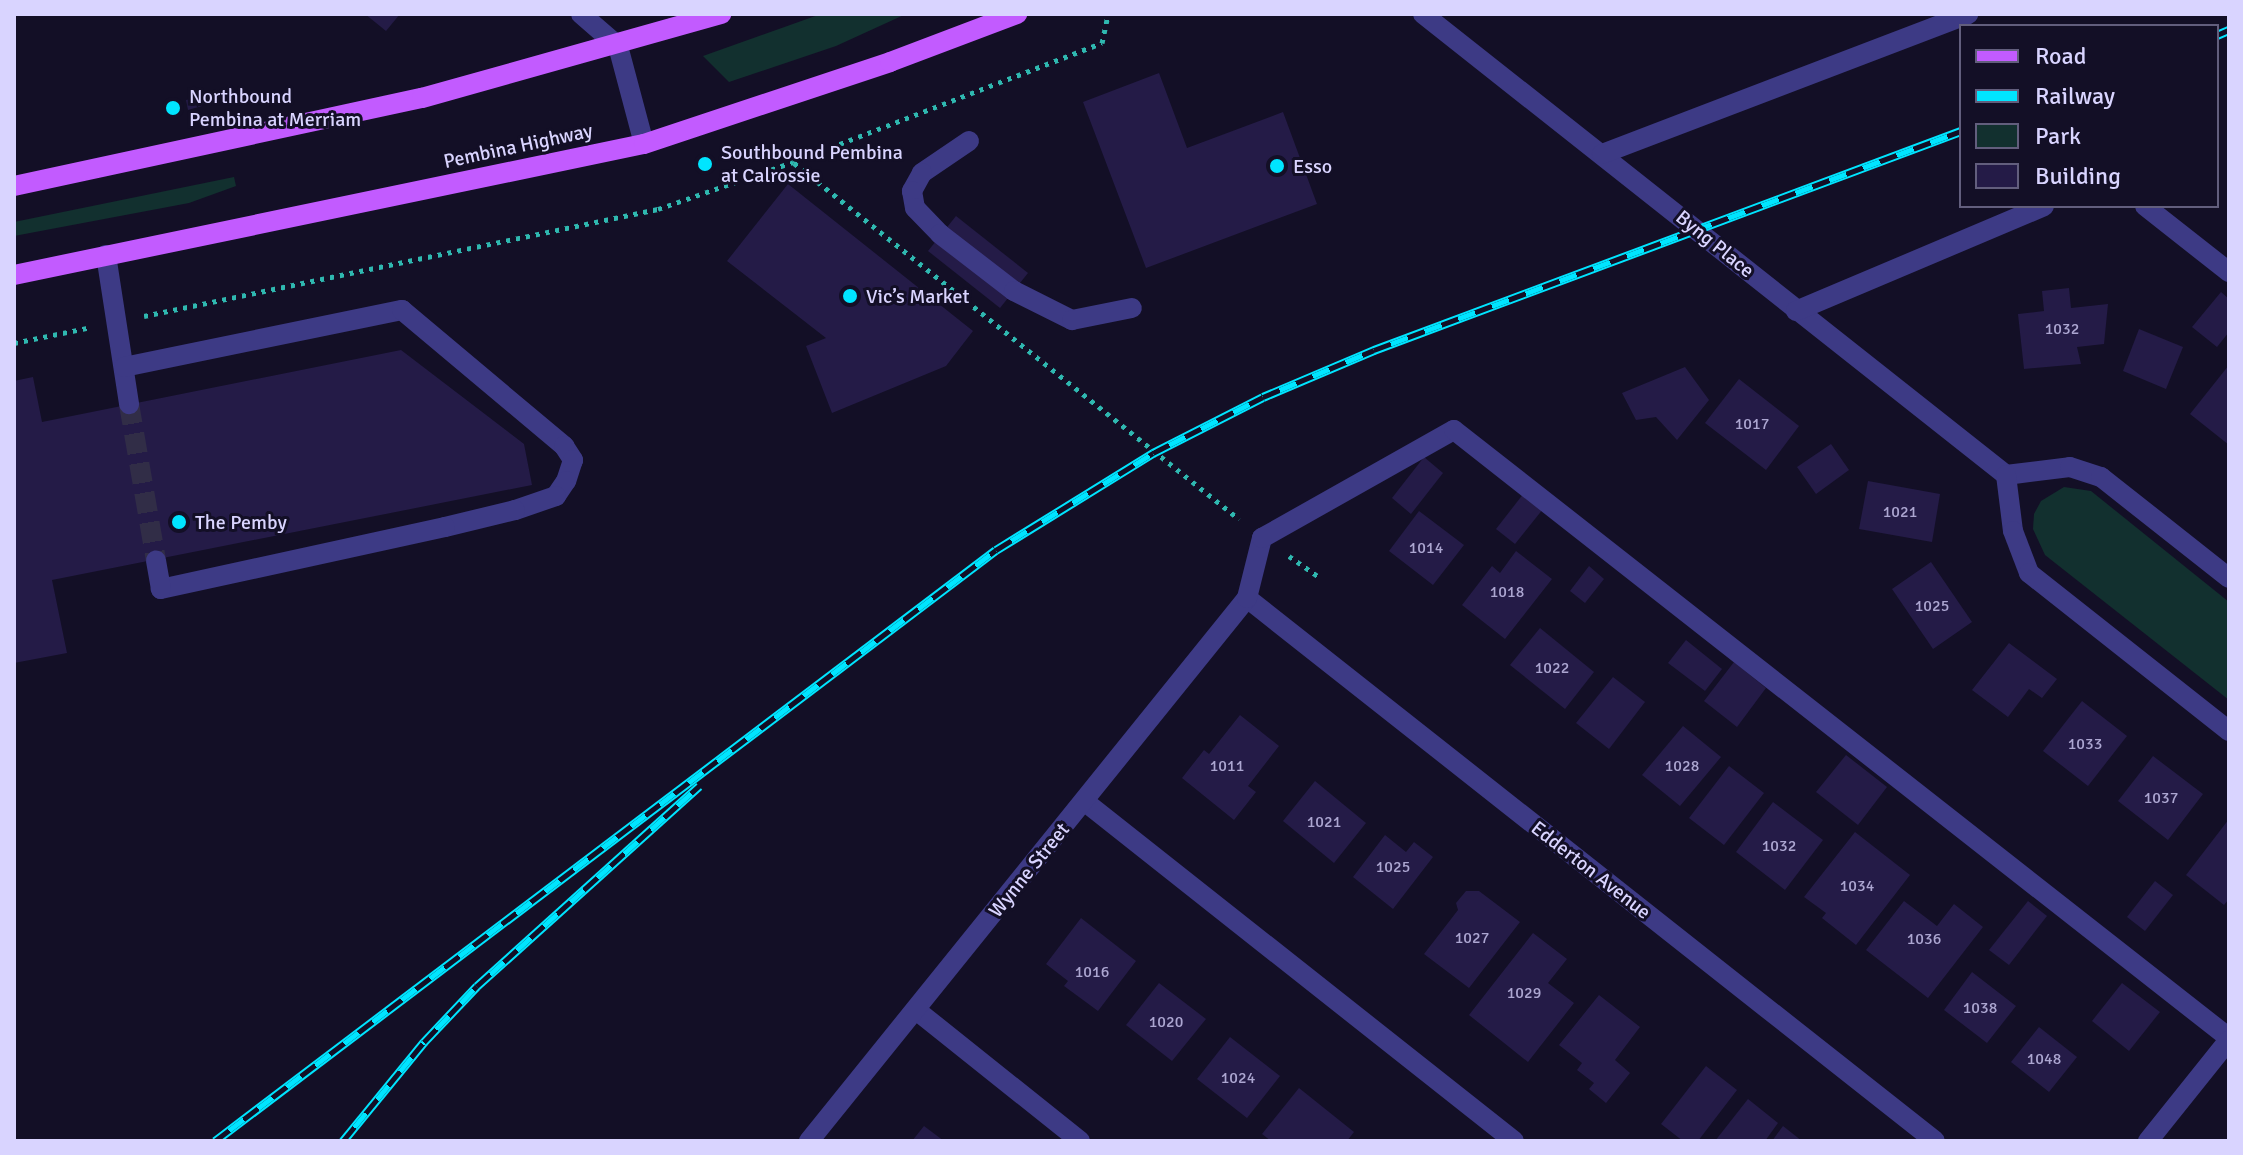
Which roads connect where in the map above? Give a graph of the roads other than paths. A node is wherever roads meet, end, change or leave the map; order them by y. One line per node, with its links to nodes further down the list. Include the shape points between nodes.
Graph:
1 (581, 14): 6 (street)
2 (721, 14): 6 (main road)
3 (1017, 14): 8 (main road, Pembina Highway)
4 (1423, 14): 9 (street, Byng Place)
5 (1968, 14): 9 (street)
6 (618, 46): 8 (street); 10 (main road, via 362,112)
7 (969, 141): 16 (street, via 922,173 912,191 915,208 1014,291 1072,320)
8 (644, 144): 13 (main road, Pembina Highway)
9 (1602, 154): 17 (street, Byng Place)
10 (14, 186)
11 (2039, 208): 17 (street)
12 (2148, 208): 14 (street)
13 (106, 255): 15 (main road, Pembina Highway); 18 (street)
14 (2229, 272)
15 (14, 275)
16 (1132, 308)
17 (1796, 311): 20 (street, Byng Place)
18 (124, 367): 19 (street); 21 (street, via 402,310 564,446 573,460 556,496 445,527 161,589)
19 (129, 404)
20 (2006, 475): 22 (street, via 2070,467 2101,477); 24 (street, via 2013,531 2029,573)
21 (156, 560)
22 (2229, 578)
23 (1247, 598): 25 (street, Wynne Street); 27 (street, via 1262,538 1454,430); 31 (street, Edderton Avenue)
24 (2229, 731)
25 (1084, 801): 26 (street, Wynne Street); 30 (street)
26 (916, 1010): 28 (street, Wynne Street); 29 (street)
27 (2229, 1039): 32 (street)
28 (809, 1141)
29 (1080, 1141)
30 (1514, 1141)
31 (1935, 1141)
32 (2148, 1141)

